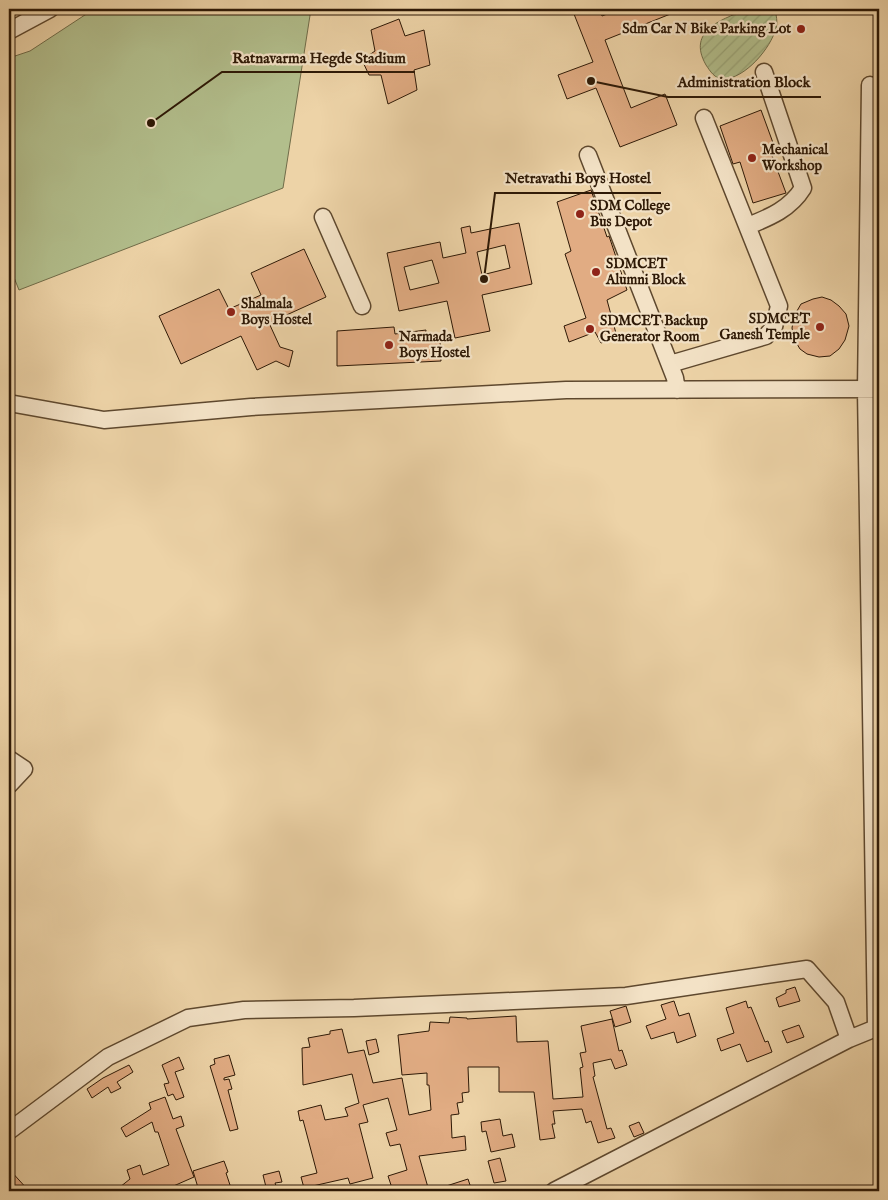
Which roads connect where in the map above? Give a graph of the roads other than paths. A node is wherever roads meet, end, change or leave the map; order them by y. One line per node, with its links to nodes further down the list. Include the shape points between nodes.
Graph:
1 (50, 9): 2 (street)
2 (9, 31)
3 (764, 72): 8 (street, via 803,188 796,200 778,214)
4 (870, 86): 12 (street)
5 (704, 118): 8 (street)
6 (588, 155): 10 (street)
7 (323, 217): 9 (street)
8 (748, 226): 10 (street, via 780,306 774,327 766,336)
9 (362, 306)
10 (670, 364): 11 (street)
11 (677, 390): 12 (street); 13 (street, via 537,392 251,407 104,420)
12 (872, 390): 16 (street, via 876,1028)
13 (9, 403)
14 (9, 759): 15 (street, via 24,769)
15 (9, 785)
16 (849, 1039): 17 (street, via 836,1002 807,970 626,996 244,1010 188,1018 108,1057); 18 (street)
17 (9, 1131)
18 (554, 1191)

